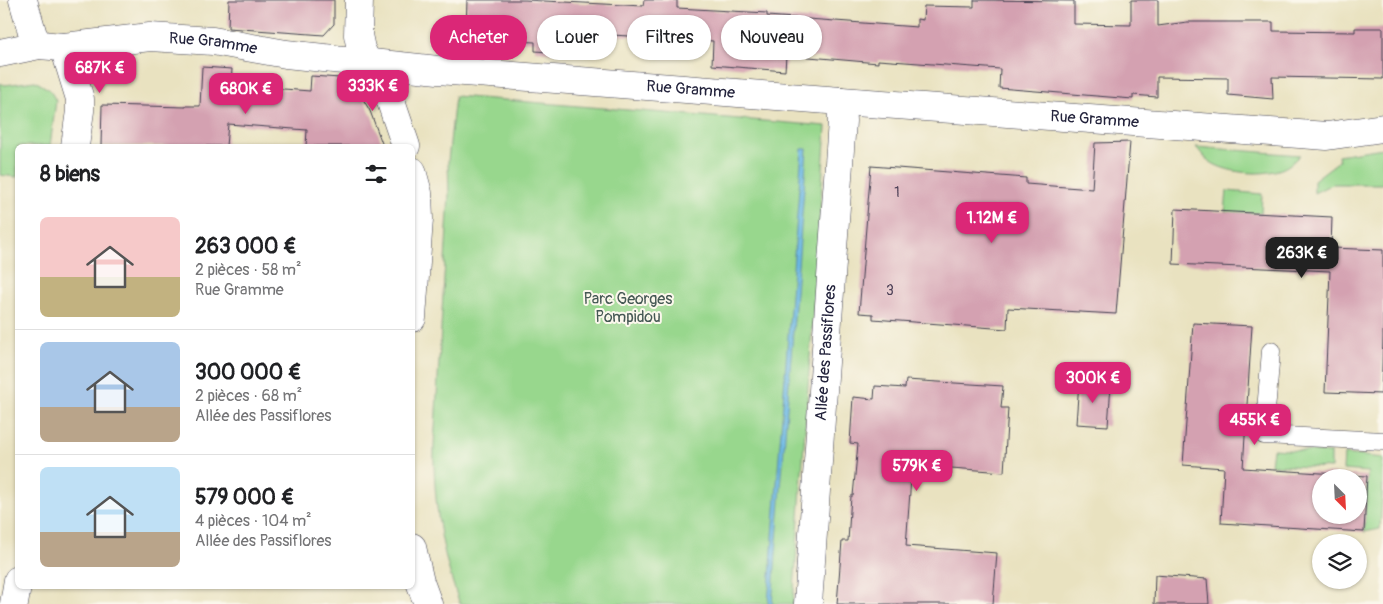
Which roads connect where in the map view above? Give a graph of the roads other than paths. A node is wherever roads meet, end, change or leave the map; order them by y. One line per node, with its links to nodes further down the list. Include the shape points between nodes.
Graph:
1 (23, 0): 3 (street, via 31,29)
2 (359, 0): 5 (street, via 358,35)
3 (52, 46): 4 (street, Rue Gramme); 5 (street, Rue Gramme, via 150,37 213,41); 8 (street, via 80,99)
4 (0, 53)
5 (368, 64): 6 (street, Rue Gramme); 9 (street, via 387,90)
6 (841, 101): 7 (street, Rue Gramme, via 1328,136); 18 (street, Allée des Passiflores)
7 (1383, 128)
8 (75, 144)
9 (405, 144)
10 (415, 182): 11 (street, via 420,219)
11 (415, 281)
12 (1271, 351): 13 (lane, via 1264,435)
13 (1383, 441)
14 (415, 560): 17 (street)
15 (16, 589): 16 (street)
16 (14, 604)
17 (428, 604)
18 (808, 604)

